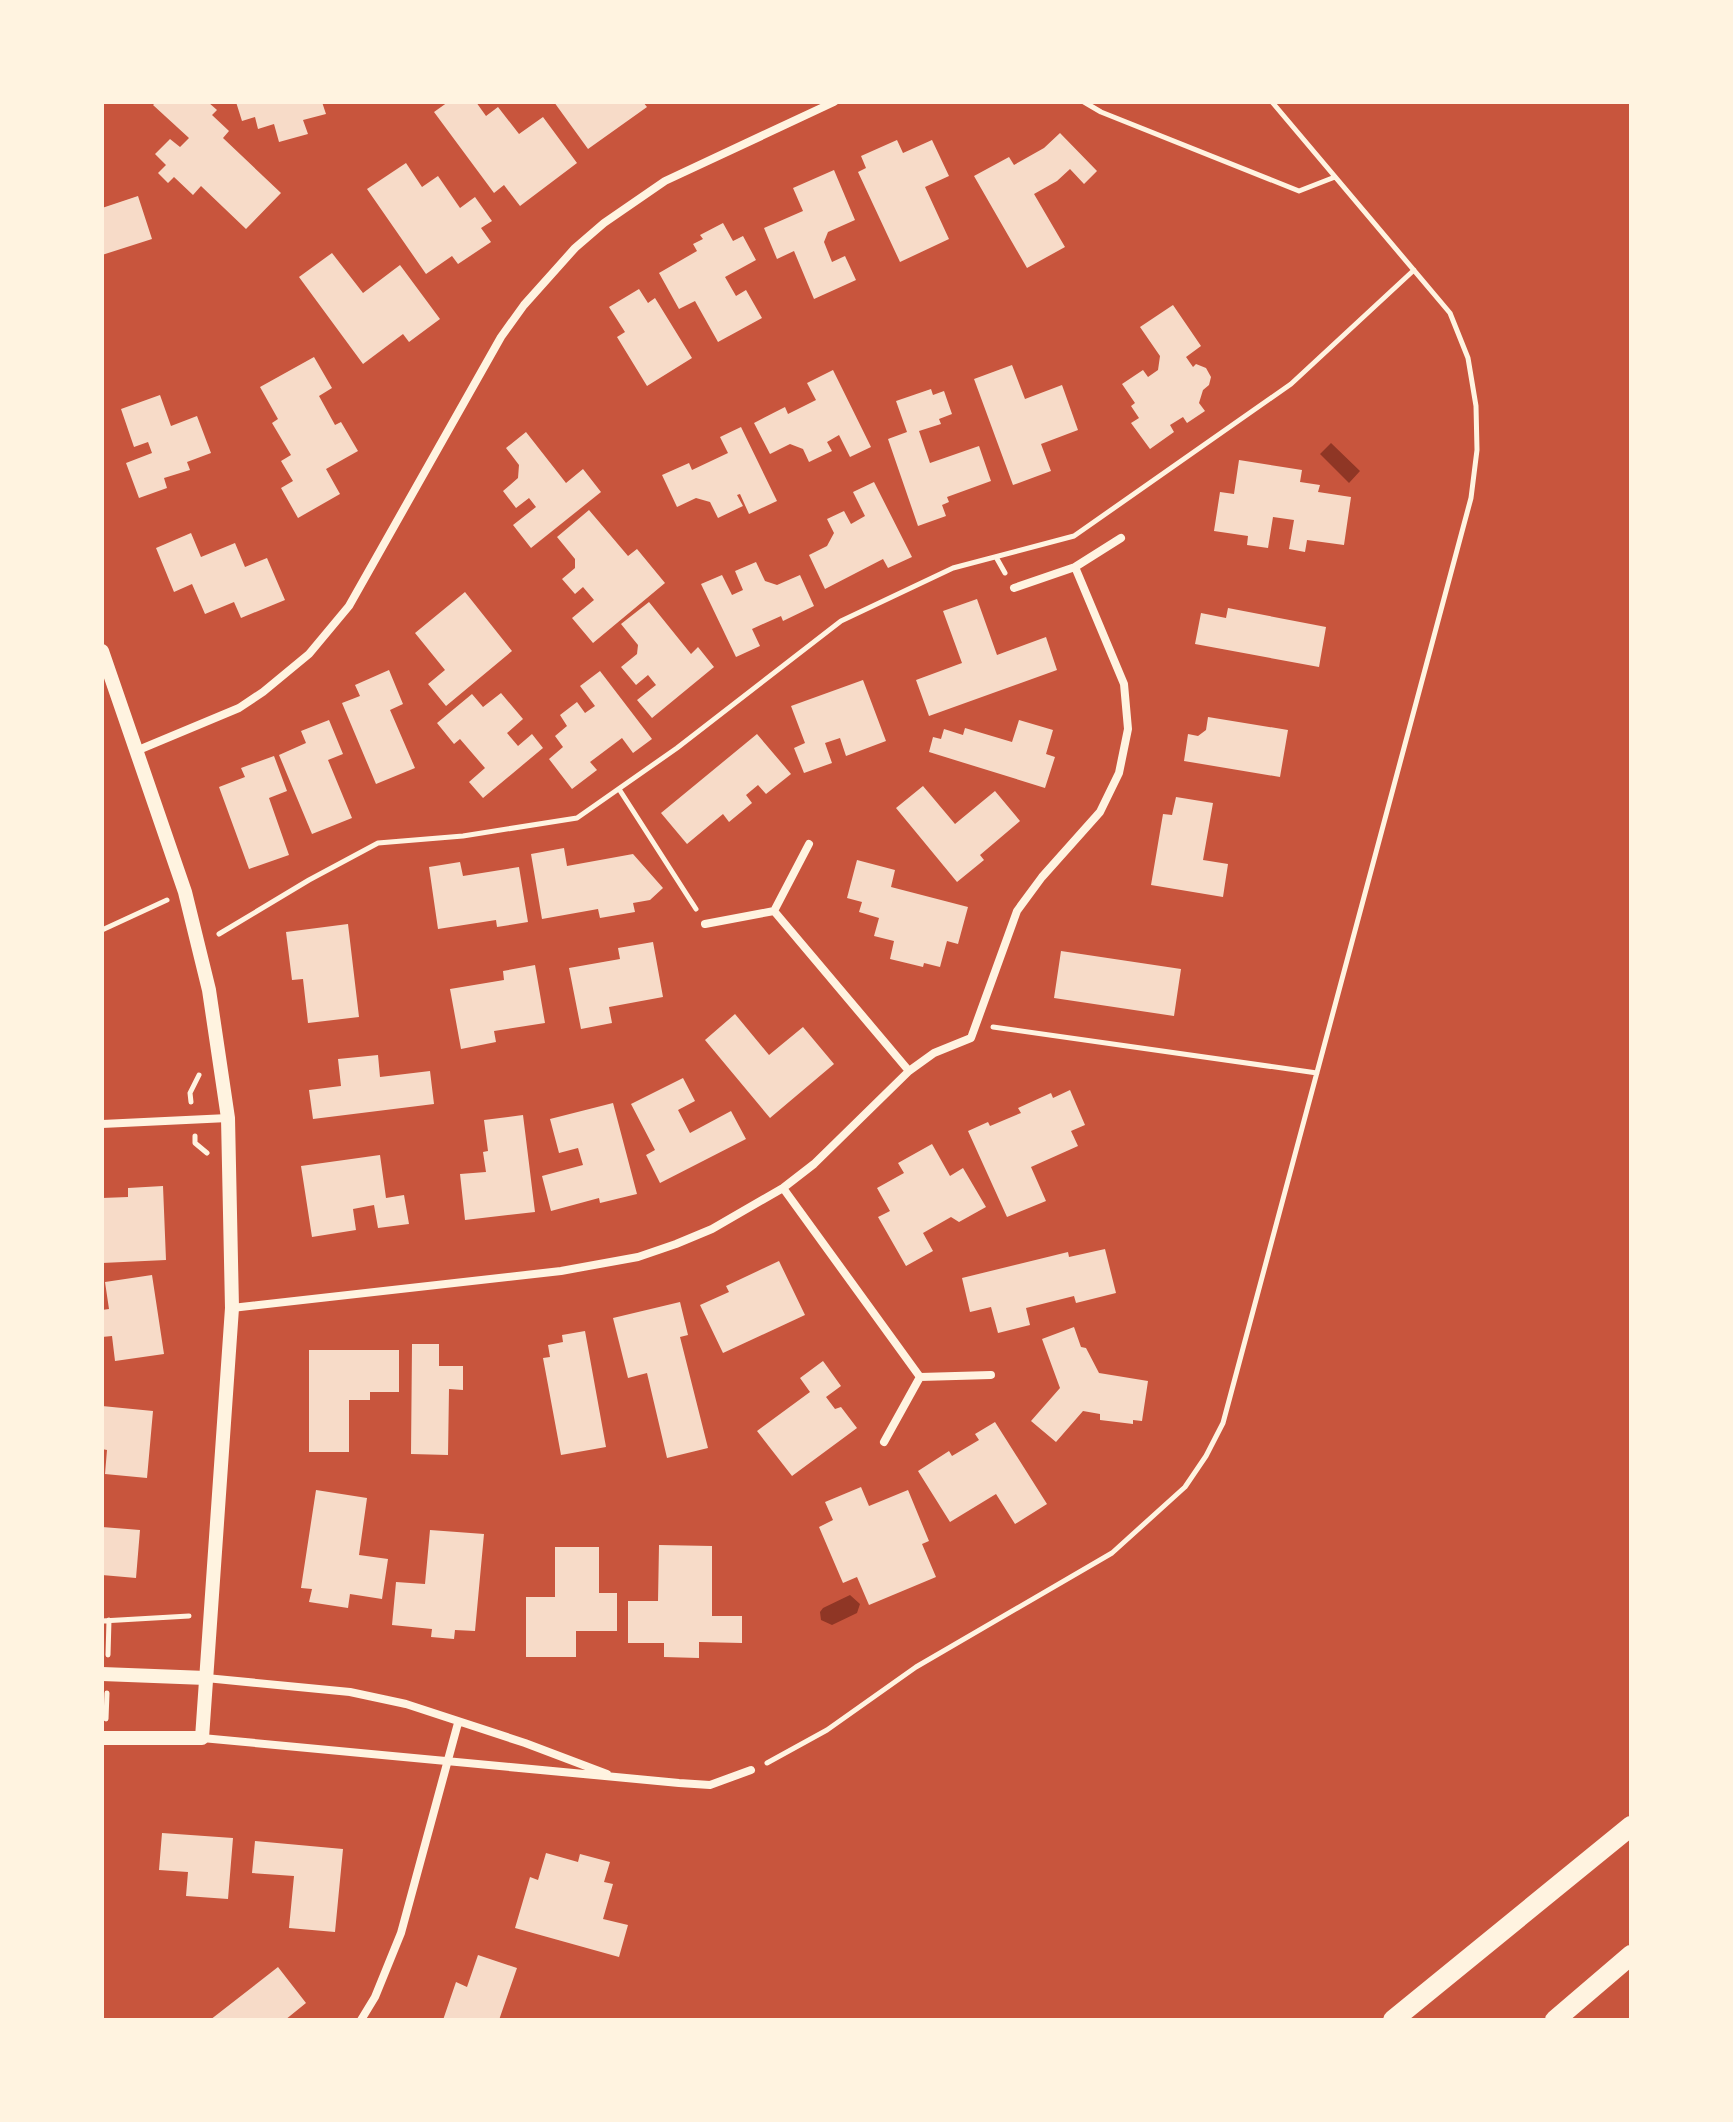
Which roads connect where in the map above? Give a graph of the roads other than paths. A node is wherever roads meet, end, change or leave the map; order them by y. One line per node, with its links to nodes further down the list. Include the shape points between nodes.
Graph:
1 (834, 102): 6 (street, via 665,181 575,248 501,337 349,606 309,654 239,708)
2 (1121, 538): 3 (street)
3 (1075, 567): 4 (street); 10 (street, via 1124,684 1128,729 1119,773 1100,812 1017,911 971,1038 934,1053)
4 (1014, 588)
5 (102, 651): 6 (street)
6 (136, 751): 11 (street, via 185,892 209,990)
7 (809, 844): 8 (street)
8 (774, 911): 9 (street); 10 (street)
9 (705, 924)
10 (909, 1071): 13 (street)
11 (228, 1118): 12 (street); 14 (street)
12 (102, 1124)
13 (783, 1188): 14 (street, via 712,1229 638,1257 561,1271); 16 (street)
14 (232, 1308): 19 (street)
15 (991, 1375): 16 (street)
16 (920, 1377): 17 (street)
17 (884, 1442)
18 (102, 1674): 19 (street)
19 (206, 1678): 20 (street, via 350,1692); 22 (street)
20 (458, 1723): 23 (street); 25 (street)
21 (102, 1738): 22 (street)
22 (202, 1738): 23 (street)
23 (448, 1761): 25 (street); 28 (street, via 401,1933)
24 (751, 1770): 25 (street, via 710,1785)
25 (619, 1778)
26 (1631, 1826): 29 (main road)
27 (1631, 1955): 30 (main road)
28 (361, 2020)
29 (1393, 2020)
30 (1555, 2020)

